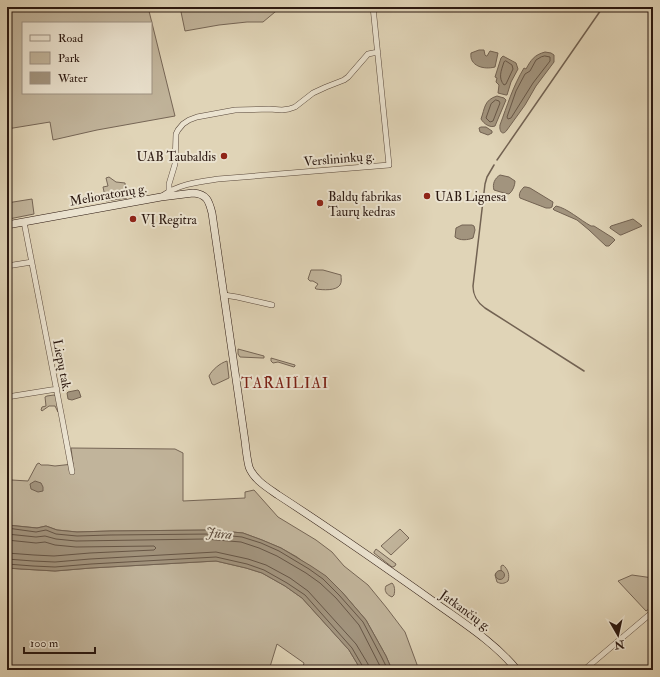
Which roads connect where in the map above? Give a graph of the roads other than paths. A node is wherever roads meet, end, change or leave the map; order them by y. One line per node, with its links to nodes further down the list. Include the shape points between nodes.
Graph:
1 (373, 7): 2 (street, Verslininkų g.)
2 (378, 52): 3 (street, via 368,54 344,80 313,93 289,110 235,110 189,120 176,134 175,164); 3 (street, Verslininkų g., via 389,164 218,179 187,184)
3 (169, 191): 4 (street, Verslininkų g.)
4 (160, 197): 5 (main road, Melioratorių g., via 196,193 205,197); 6 (main road, Melioratorių g.)
5 (209, 203): 10 (main road, Jatkančių g.)
6 (24, 222): 7 (main road, Melioratorių g.); 8 (street, Liepų tak.)
7 (7, 225)
8 (32, 262): 9 (street); 12 (street, Liepų tak.)
9 (7, 266)
10 (224, 295): 11 (street); 16 (main road, Jatkančių g., via 251,471 278,496 485,638)
11 (272, 304)
12 (56, 389): 13 (street); 14 (street, Liepų tak.)
13 (7, 397)
14 (72, 472)
15 (649, 615): 17 (street)
16 (517, 670)
17 (584, 670)

